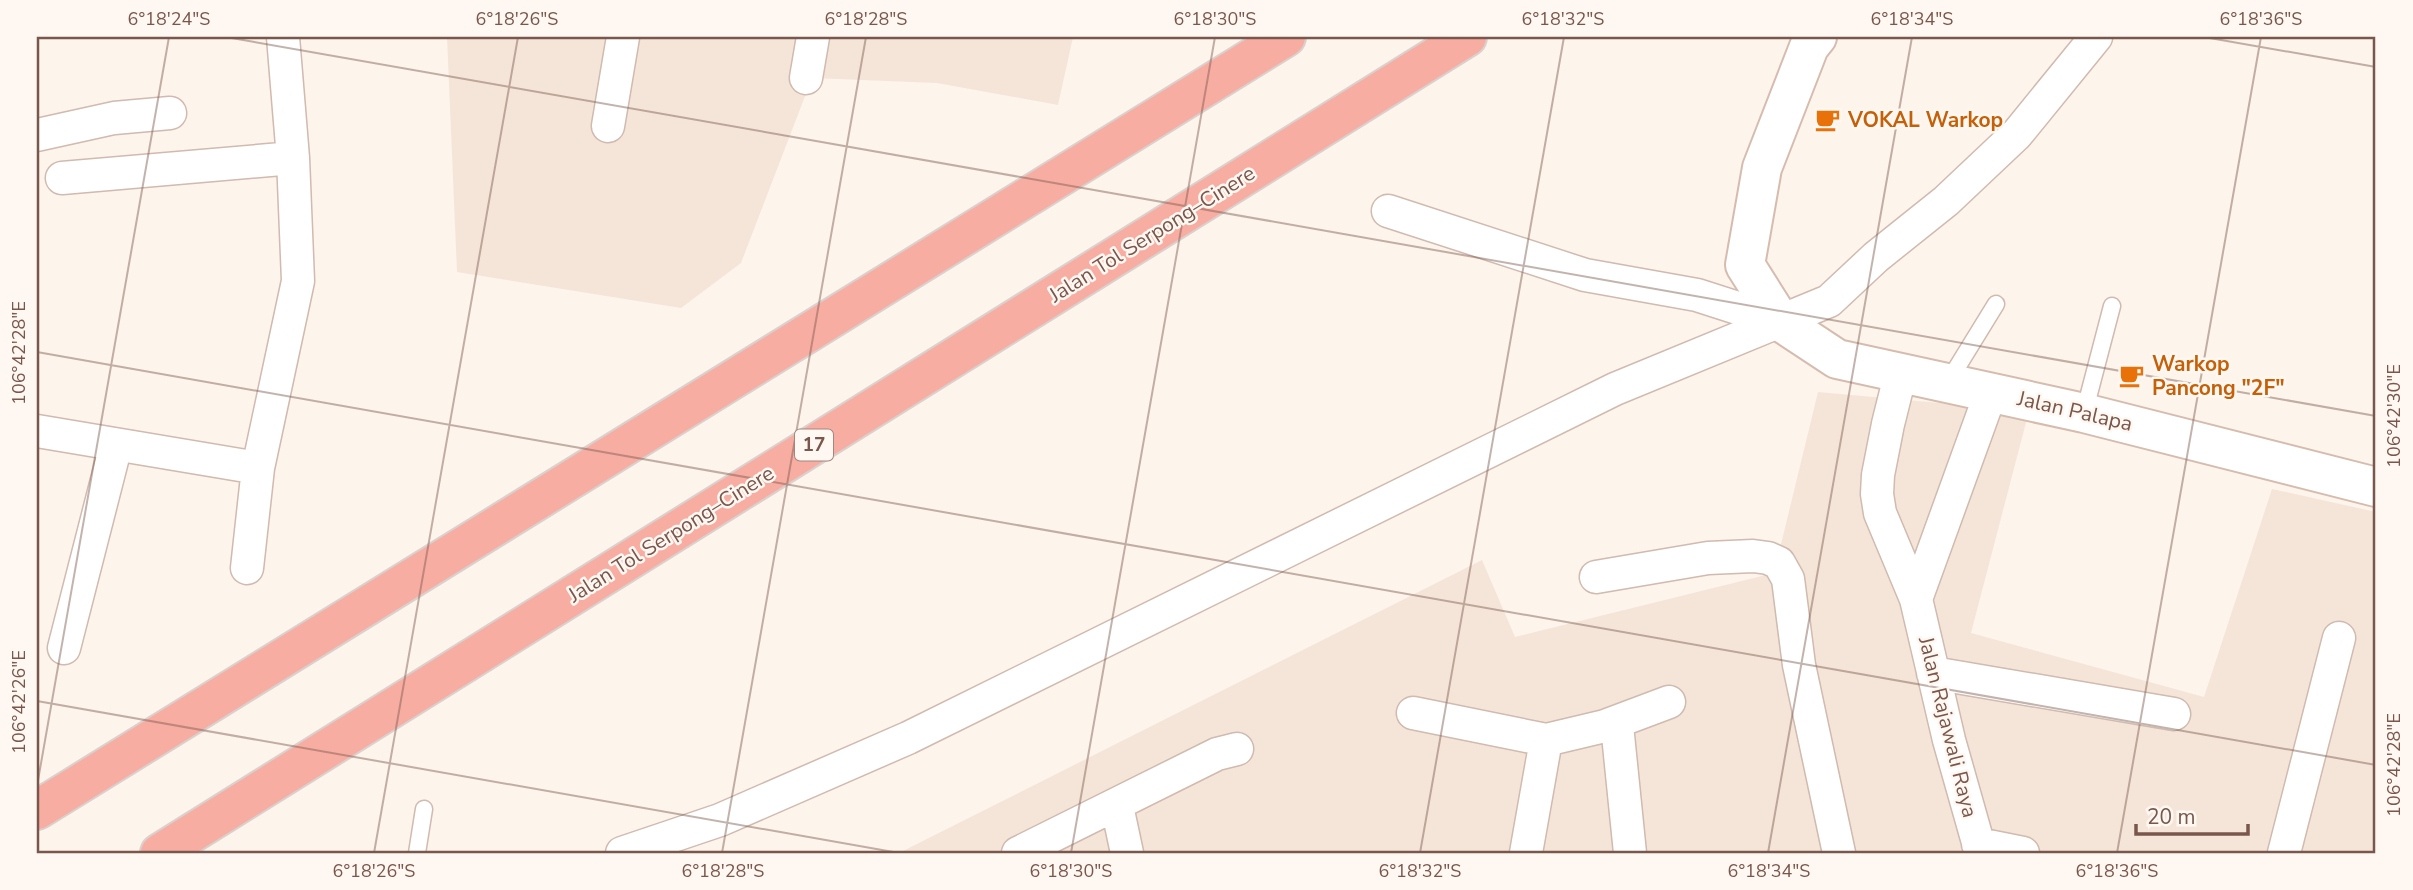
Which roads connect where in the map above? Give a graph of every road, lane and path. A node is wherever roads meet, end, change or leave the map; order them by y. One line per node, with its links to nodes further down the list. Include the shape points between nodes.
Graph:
1 (283, 37): 12 (street)
2 (623, 37): 10 (street)
3 (813, 37): 8 (street)
4 (1286, 37): 42 (highway)
5 (1467, 37): 44 (highway, Jalan Tol Serpong–Cinere / 17)
6 (1818, 37): 17 (street, via 1808,47 1762,168 1745,265)
7 (2095, 37): 17 (street, via 2017,134 1946,201 1829,301)
8 (806, 78)
9 (170, 113): 11 (street, via 114,118)
10 (608, 126)
11 (37, 135)
12 (293, 158): 13 (street); 24 (street, via 298,281)
13 (62, 178)
14 (1388, 211): 17 (street, via 1585,275 1697,295)
15 (1996, 304): 19 (lane)
16 (2112, 306): 21 (lane)
17 (1781, 322): 18 (street, Jalan Palapa, via 1837,359); 46 (street, via 1615,389 908,737 720,820)
18 (1901, 372): 19 (street, Jalan Palapa); 26 (street, Jalan Rajawali Raya, via 1877,495)
19 (1948, 382): 20 (street, Jalan Palapa)
20 (1991, 391): 21 (street, Jalan Palapa); 27 (street)
21 (2084, 413): 25 (street, Jalan Palapa)
22 (37, 431): 23 (street)
23 (116, 445): 24 (street); 32 (street)
24 (258, 468): 28 (street)
25 (2376, 487)
26 (1891, 538): 27 (street); 30 (street, Jalan Rajawali Raya)
27 (1938, 542): 30 (street)
28 (247, 568)
29 (1596, 577): 51 (street, via 1708,558 1753,556 1779,563 1787,579 1799,665)
30 (1916, 599): 33 (street, Jalan Rajawali Raya)
31 (2339, 638): 53 (street)
32 (64, 648)
33 (1933, 673): 36 (street); 43 (street, Jalan Rajawali Raya)
34 (1669, 702): 37 (street)
35 (1413, 713): 38 (street)
36 (2174, 714)
37 (1615, 723): 38 (street); 50 (street)
38 (1546, 740): 49 (street)
39 (1237, 749): 40 (street, via 1217,754)
40 (1117, 806): 47 (street); 48 (street)
41 (424, 808): 45 (lane)
42 (37, 810)
43 (1979, 849): 52 (street)
44 (160, 853)
45 (417, 853)
46 (622, 853)
47 (1018, 853)
48 (1127, 853)
49 (1526, 853)
50 (1630, 853)
51 (1839, 853)
52 (2023, 853)
53 (2284, 853)

